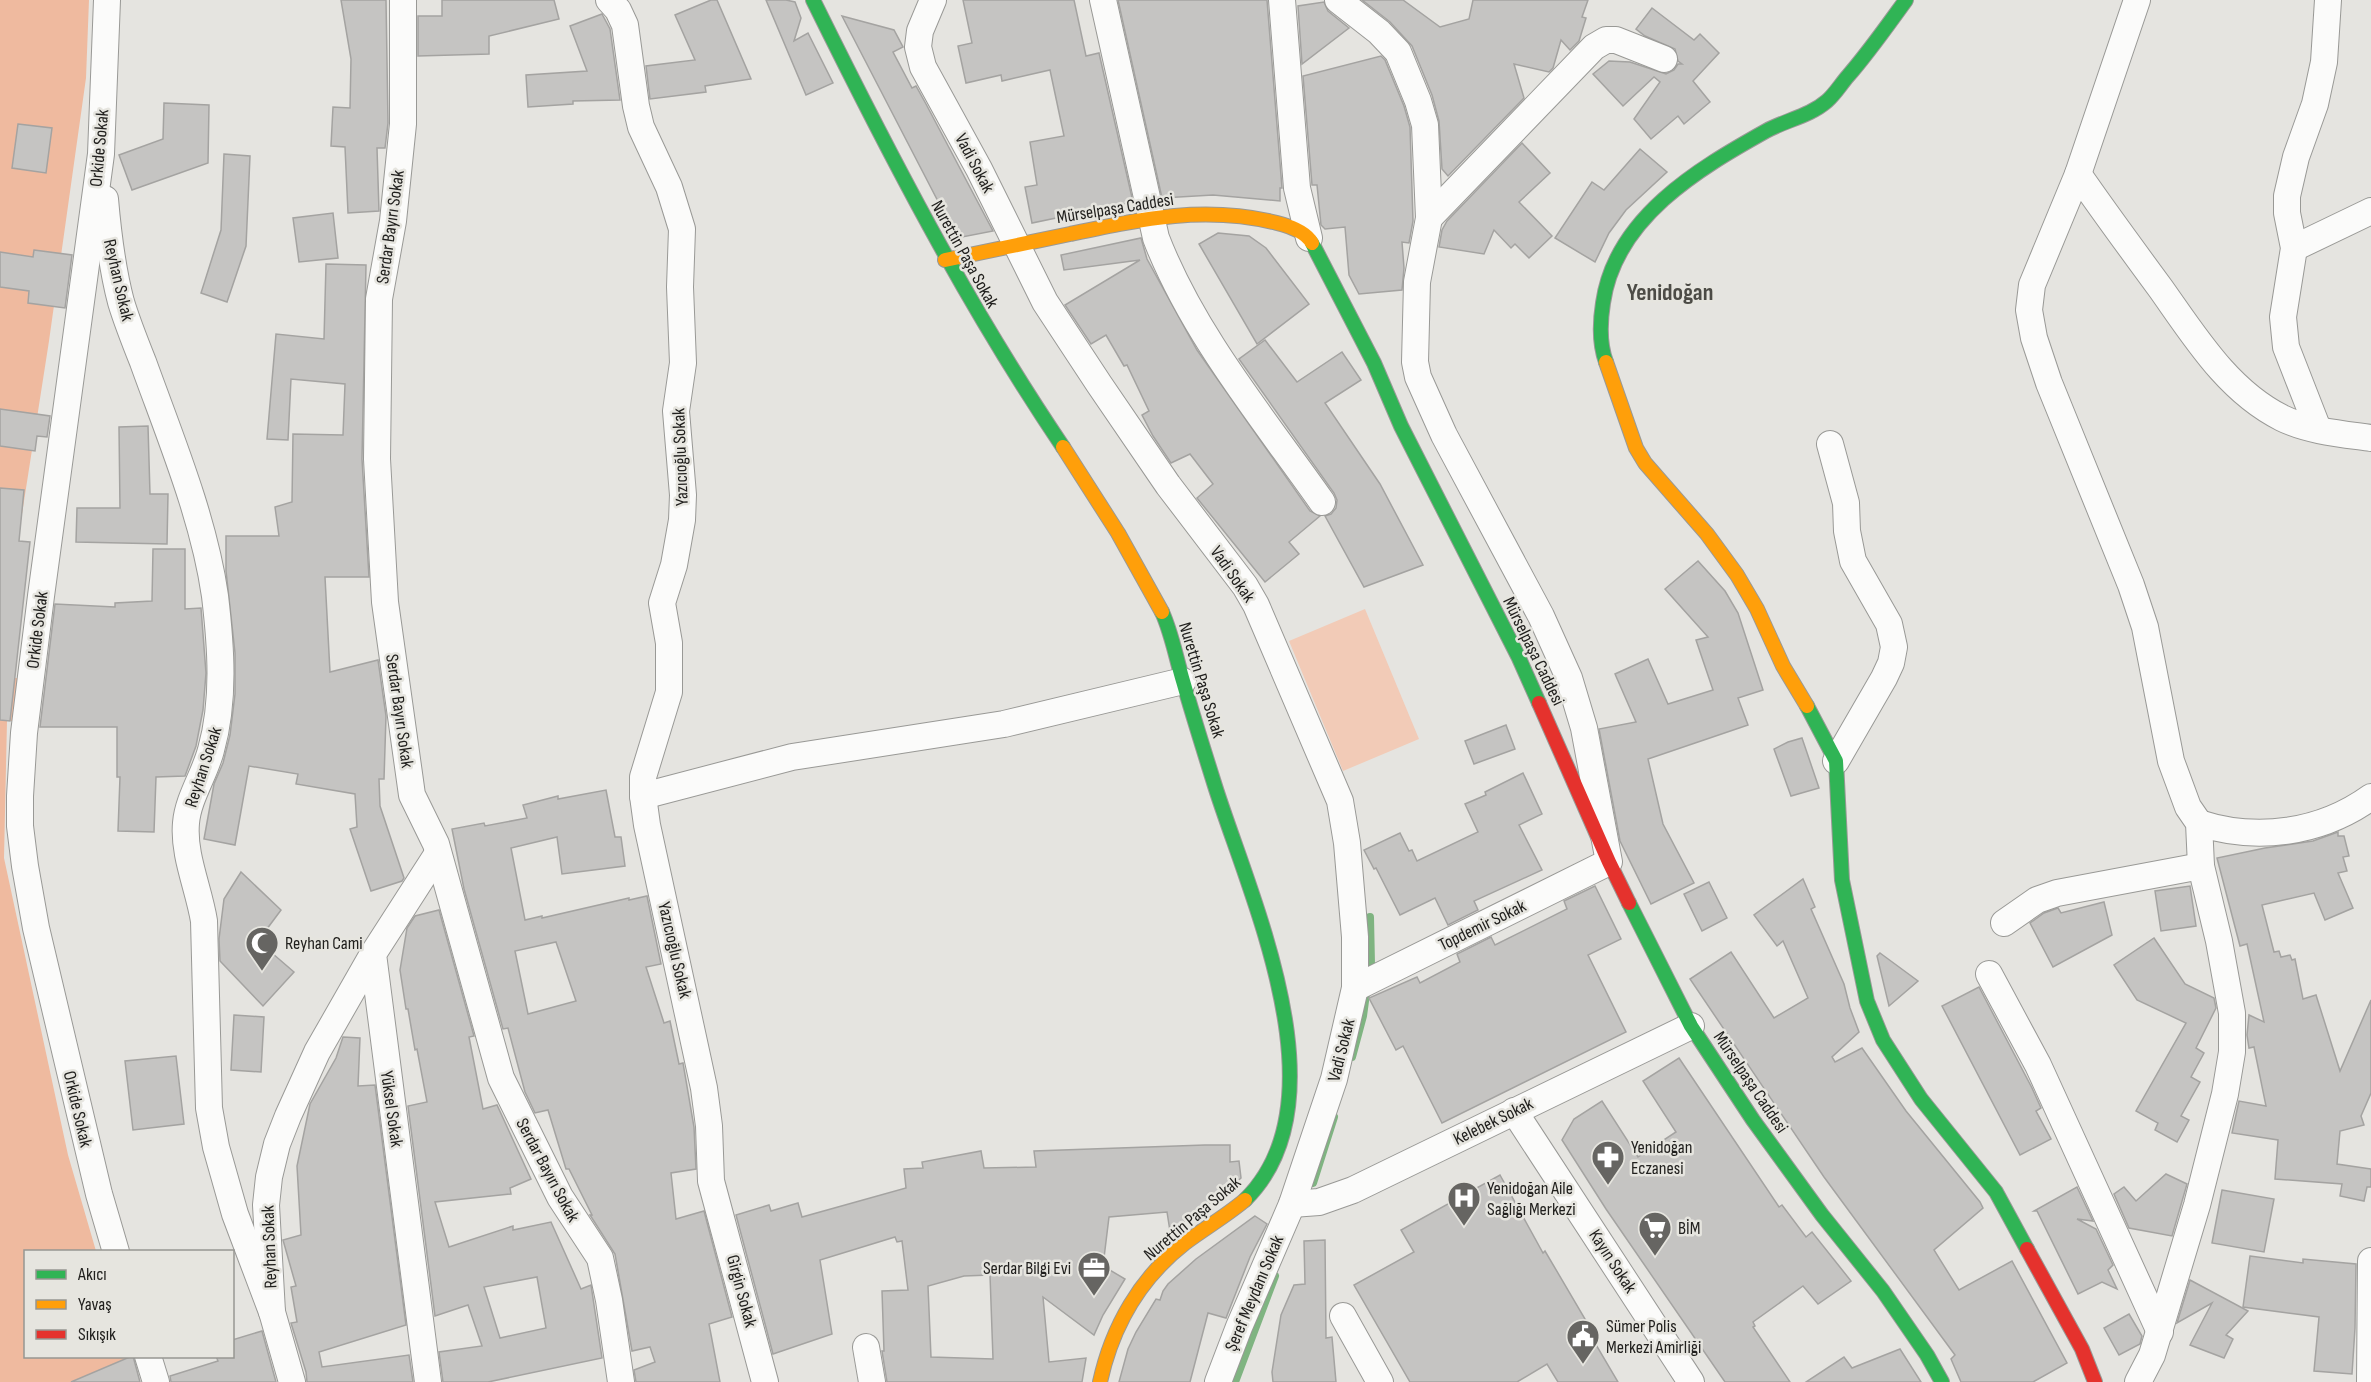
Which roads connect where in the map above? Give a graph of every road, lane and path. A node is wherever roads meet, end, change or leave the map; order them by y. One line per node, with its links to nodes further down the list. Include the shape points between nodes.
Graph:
1 (107, 0): 13 (street, Orkide Sokak)
2 (403, 0): 31 (street, Serdar Bayırı Sokak, via 403,124 393,221 379,299 378,482 385,602 412,795)
3 (609, 0): 28 (street, Yazıcıoğlu Sokak, via 625,25 641,127 669,187 682,229 682,363 676,411 682,520 662,603 669,644 669,692 643,777)
4 (813, 0): 21 (street, Nurettin Paşa Sokak)
5 (933, 0): 19 (street, Vadi Sokak, via 920,31 918,47 923,66)
6 (1103, 0): 16 (street)
7 (1282, 0): 18 (street, via 1297,188)
8 (1338, 0): 17 (street, via 1398,52 1419,101 1425,125)
9 (1906, 0): 27 (street, via 1828,100 1727,153 1685,181 1641,220 1610,274 1600,320 1604,356 1636,448 1737,575)
10 (2137, 0): 14 (street)
11 (2328, 0): 20 (street, via 2322,74 2288,188 2287,213)
12 (1664, 59): 17 (street, via 1616,39 1594,47)
13 (100, 154): 43 (street, Orkide Sokak, via 24,733 20,826 36,928 93,1171); 45 (street, Reyhan Sokak, via 108,236 121,303 192,502 214,595 220,708 206,768 190,805 187,841 204,921 209,1108 216,1147 235,1214)
14 (2078, 174): 22 (street, via 2226,375 2265,409 2285,420); 30 (street, via 2035,279 2029,310 2034,338 2136,600 2150,648 2171,761 2188,807)
15 (2371, 211): 20 (street)
16 (1151, 217): 18 (street, Mürselpaşa Caddesi, via 1252,217 1287,226); 19 (street, Mürselpaşa Caddesi); 25 (street, via 1166,262 1206,334)
17 (1430, 218): 32 (street, via 1417,282 1418,377 1569,678 1584,728)
18 (1309, 238): 32 (street, Mürselpaşa Caddesi, via 1518,656)
19 (1016, 243): 21 (street, Mürselpaşa Caddesi); 37 (street, Vadi Sokak, via 1045,302 1099,384 1256,605 1340,801 1355,937)
20 (2294, 248): 22 (street, via 2283,332 2292,369)
21 (945, 260): 26 (street, Nurettin Paşa Sokak, via 1122,539 1163,612)
22 (2318, 429): 23 (street)
23 (2371, 438)
24 (1830, 444): 27 (street, via 1846,502 1853,561 1889,624 1894,647 1884,678)
25 (1322, 502)
26 (1183, 681): 28 (street, via 1004,724 792,758); 40 (street, Nurettin Paşa Sokak, via 1268,949 1283,1010 1289,1096)
27 (1836, 760): 61 (street, via 1842,880 1855,951 1874,1020 1921,1099 1996,1192 2082,1349)
28 (643, 796): 42 (street, Yazıcıoğlu Sokak, via 704,1088)
29 (2371, 798): 30 (street, via 2341,816 2297,830 2244,833)
30 (2199, 823): 33 (street)
31 (438, 853): 35 (street); 53 (street, Serdar Bayırı Sokak, via 501,1078 560,1197 600,1258)
32 (1609, 862): 37 (street, Topdemir Sokak); 38 (street, Mürselpaşa Caddesi)
33 (2201, 866): 34 (street, via 2058,893 2037,900); 47 (street, via 2229,992 2232,1052 2197,1204)
34 (2004, 923)
35 (373, 954): 45 (street, Reyhan Sokak, via 317,1052 277,1144 266,1205); 52 (street, Yüksel Sokak)
36 (1989, 974): 47 (street, via 2038,1065)
37 (1355, 988): 41 (street, Vadi Sokak, via 1334,1078)
38 (1691, 1026): 39 (street, Kelebek Sokak); 60 (street, Mürselpaşa Caddesi, via 1753,1120 1883,1291)
39 (1514, 1111): 41 (street, Kelebek Sokak, via 1340,1195 1319,1202); 59 (street, Kayın Sokak)
40 (1268, 1169): 41 (street); 56 (street, Nurettin Paşa Sokak, via 1247,1198 1185,1243 1147,1279 1117,1328)
41 (1296, 1193): 57 (street, Şeref Meydanı Sokak)
42 (716, 1202): 54 (street, Girgin Sokak)
43 (117, 1250)
44 (2371, 1261): 63 (street)
45 (272, 1312): 51 (street, Reyhan Sokak)
46 (1343, 1316): 58 (street)
47 (2160, 1332): 62 (street)
48 (866, 1347): 55 (street)
49 (149, 1358): 50 (street)
50 (156, 1382)
51 (292, 1382)
52 (428, 1382)
53 (621, 1382)
54 (765, 1382)
55 (872, 1382)
56 (1100, 1382)
57 (1218, 1382)
58 (1380, 1382)
59 (1690, 1382)
60 (1942, 1382)
61 (2095, 1382)
62 (2138, 1382)
63 (2370, 1382)

